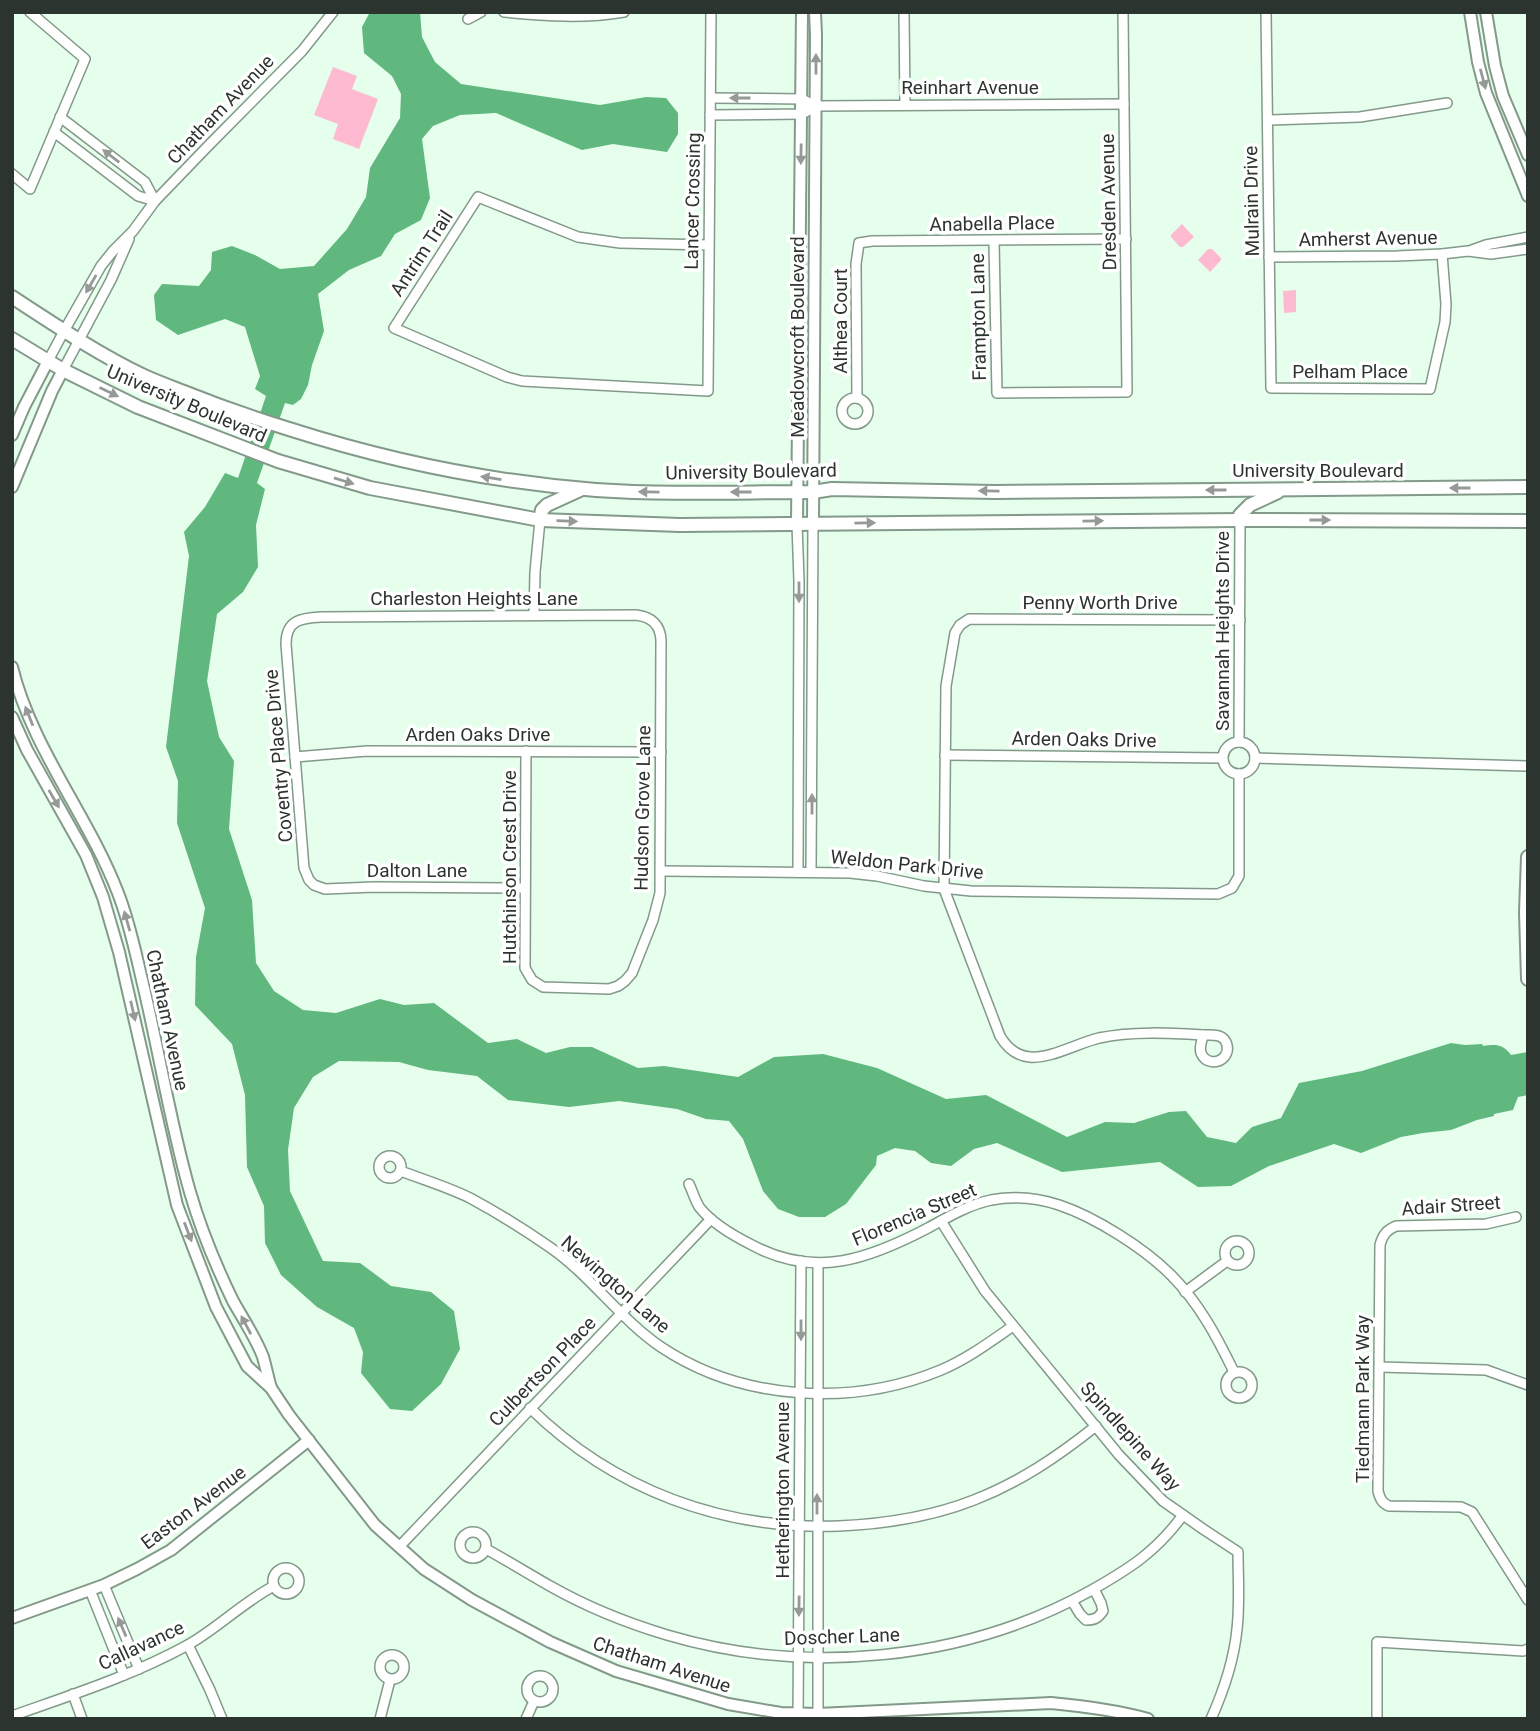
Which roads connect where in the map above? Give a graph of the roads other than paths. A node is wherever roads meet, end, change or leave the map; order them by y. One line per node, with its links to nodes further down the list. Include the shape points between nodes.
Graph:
1 (30, 12): 23 (street, via 85,59)
2 (332, 12): 29 (street, Chatham Avenue, via 302,51)
3 (481, 12): 14 (street)
4 (504, 12): 5 (street, via 567,17)
5 (624, 12)
6 (711, 12): 15 (street, Lancer Crossing)
7 (802, 12): 16 (street, Meadowcroft Boulevard)
8 (815, 12): 20 (street, Meadowcroft Boulevard, one-way to 8)
9 (904, 12): 19 (street)
10 (1123, 12): 18 (street, Dresden Avenue)
11 (1266, 12): 24 (street, Mulrain Drive)
12 (1470, 12): 28 (street, one-way to 28, via 1486,93)
13 (1486, 12): 26 (street, via 1503,96)
14 (468, 19)
15 (711, 98): 16 (street, Reinhart Avenue, one-way to 15); 22 (street, Lancer Crossing)
16 (802, 99): 20 (street, Reinhart Avenue); 21 (street, Meadowcroft Boulevard)
17 (1447, 103): 24 (street, via 1360,117)
18 (1124, 104): 19 (street, Reinhart Avenue); 32 (street, Dresden Avenue)
19 (905, 105): 20 (street, Reinhart Avenue)
20 (816, 106): 21 (street, Reinhart Avenue); 56 (street, Meadowcroft Boulevard)
21 (802, 114): 22 (street, Reinhart Avenue); 55 (street, Meadowcroft Boulevard, one-way to 55)
22 (710, 115): 35 (street, Lancer Crossing)
23 (60, 117): 25 (street); 29 (street, one-way to 23, via 145,183)
24 (1268, 120): 39 (street, Mulrain Drive)
25 (54, 132): 27 (street, via 30,189); 29 (street, via 138,196)
26 (1528, 155)
27 (12, 174)
28 (1528, 196)
29 (156, 201): 30 (street, Chatham Avenue)
30 (133, 231): 41 (street, Chatham Avenue, one-way to 41, via 101,267); 43 (street, Chatham Avenue)
31 (1528, 237): 37 (street, Amherst Avenue)
32 (1126, 239): 33 (street, Anabella Place); 48 (street, Dresden Avenue, via 1127,392)
33 (994, 241): 34 (street, Anabella Place); 48 (street, Frampton Lane)
34 (859, 243): 49 (street, Althea Court)
35 (709, 245): 47 (street, Lancer Crossing); 47 (street, Antrim Trail, via 597,241 478,197 394,328 522,381)
36 (1528, 250): 37 (street, Amherst Avenue)
37 (1468, 251): 38 (street, Amherst Avenue)
38 (1442, 254): 39 (street, Amherst Avenue); 46 (street, Pelham Place, via 1445,322 1430,388)
39 (1269, 257): 46 (street, Mulrain Drive)
40 (12, 297): 41 (main road, University Boulevard)
41 (64, 331): 43 (main road, University Boulevard); 44 (street, Chatham Avenue)
42 (12, 339): 44 (main road, University Boulevard)
43 (79, 340): 45 (street, Chatham Avenue); 53 (main road, University Boulevard, one-way to 43, via 433,468 354,449 248,417 144,376)
44 (48, 361): 45 (main road, University Boulevard); 50 (street, Chatham Avenue)
45 (63, 370): 51 (street, Chatham Avenue); 57 (main road, University Boulevard, one-way to 57, via 138,407 278,461 370,488)
46 (1271, 388)
47 (708, 391)
48 (997, 393)
49 (857, 398)
50 (12, 435)
51 (12, 487)
52 (1528, 487): 54 (main road, University Boulevard, one-way to 54)
53 (583, 489): 55 (main road, University Boulevard, one-way to 53); 57 (main road, via 547,505)
54 (1285, 489): 56 (main road, University Boulevard, one-way to 56); 58 (main road, via 1250,505)
55 (797, 492): 56 (main road, University Boulevard); 60 (street, Meadowcroft Boulevard)
56 (813, 492): 61 (street, Meadowcroft Boulevard)
57 (540, 520): 60 (main road, University Boulevard, one-way to 60); 62 (street)
58 (1240, 520): 59 (main road, University Boulevard, one-way to 59); 61 (main road, University Boulevard, one-way to 58); 63 (street, Savannah Heights Drive)
59 (1528, 521)
60 (797, 524): 61 (main road, University Boulevard); 79 (street, Meadowcroft Boulevard, one-way to 79)
61 (813, 524): 80 (street, Meadowcroft Boulevard, one-way to 61)
62 (534, 615): 64 (street, Charleston Heights Lane, via 321,617 300,619); 65 (street, Charleston Heights Lane, via 643,616)
63 (1240, 620): 68 (street, Savannah Heights Drive); 71 (street, Penny Worth Drive, via 965,621 955,633 946,686)
64 (290, 626): 72 (street, Coventry Place Drive, via 286,644)
65 (657, 626): 70 (street, Hudson Grove Lane, via 661,640)
66 (12, 667): 102 (street, Chatham Avenue, one-way to 66, via 262,1355 207,1244 190,1193 120,896 92,833 37,737)
67 (12, 717): 102 (street, Chatham Avenue, one-way to 102, via 86,855 103,897 177,1205 216,1307 247,1366)
68 (1239, 742): 73 (street, via 1227,746); 74 (street, via 1253,749)
69 (526, 751): 70 (street, Arden Oaks Drive); 72 (street, Arden Oaks Drive, via 367,751); 82 (street, Hutchinson Crest Drive)
70 (661, 752): 78 (street, Hudson Grove Lane)
71 (945, 755): 73 (street, Arden Oaks Drive); 83 (street)
72 (295, 757): 81 (street, Coventry Place Drive, via 304,868)
73 (1222, 758): 76 (street, via 1228,771)
74 (1255, 758): 75 (street); 76 (street, via 1247,773)
75 (1528, 766)
76 (1239, 774): 83 (street, Weldon Park Drive, via 1239,876 1223,893)
77 (1528, 857): 84 (main road)
78 (661, 871): 79 (street, Weldon Park Drive); 85 (street, Hudson Grove Lane, via 653,920 632,973 622,983 609,989 552,988)
79 (797, 872): 80 (street, Weldon Park Drive)
80 (811, 872): 83 (street, Weldon Park Drive, via 861,874)
81 (312, 882): 82 (street, Dalton Lane, via 325,889)
82 (525, 888): 85 (street, Hutchinson Crest Drive, via 524,960)
83 (944, 888): 86 (street, via 1000,1036 1010,1049 1038,1057 1118,1035)
84 (1528, 979)
85 (532, 980)
86 (1203, 1035)
87 (401, 1171): 97 (street, Newington Lane, via 467,1197 516,1225 576,1267)
88 (689, 1184): 90 (street, Florencia Street, via 699,1207)
89 (1516, 1217): 92 (street, Adair Street, via 1486,1224)
90 (711, 1219): 93 (street, Florencia Street, via 757,1248); 97 (street, Culbertson Place)
91 (941, 1221): 95 (street, Florencia Street, via 879,1252); 96 (street, Florencia Street, via 991,1200 1036,1199 1058,1205 1136,1247); 98 (street, Spindlepine Way)
92 (1390, 1229): 99 (street, Tiedmann Park Way, via 1380,1245)
93 (801, 1261): 95 (street, Florencia Street); 103 (street, Hetherington Avenue, one-way to 103)
94 (1227, 1261): 96 (street)
95 (818, 1263): 104 (street, Hetherington Avenue)
96 (1185, 1292): 100 (street, Florencia Street, via 1216,1335)
97 (621, 1313): 103 (street, Newington Lane, via 662,1348 691,1364 747,1385); 105 (street, Culbertson Place)
98 (1013, 1326): 104 (street, Newington Lane, via 966,1357 918,1378 869,1391); 106 (street, Spindlepine Way)
99 (1380, 1367): 101 (street, via 1486,1370); 117 (street, Tiedmann Park Way, via 1380,1499 1389,1506 1461,1507 1472,1512)
100 (1234, 1372)
101 (1528, 1385)
102 (271, 1388): 107 (street, Chatham Avenue)
103 (800, 1393): 104 (street, Newington Lane); 109 (street, Hetherington Avenue)
104 (817, 1393): 110 (street, Hetherington Avenue, one-way to 104)
105 (530, 1408): 109 (street, via 579,1450 636,1484 730,1517); 111 (street, Culbertson Place)
106 (1096, 1426): 108 (street, Spindlepine Way, via 1141,1479); 110 (street, via 1062,1454 972,1501 893,1521)
107 (309, 1440): 111 (street, Chatham Avenue, via 375,1525); 113 (street, Easton Avenue, via 171,1550)
108 (1183, 1515): 115 (street, Doscher Lane, via 1138,1563); 137 (street, Spindlepine Way, via 1238,1552 1232,1659)
109 (799, 1527): 110 (street); 122 (street, Hetherington Avenue, one-way to 122)
110 (817, 1527): 123 (street, Hetherington Avenue)
111 (399, 1547): 130 (street, Chatham Avenue, via 472,1600 616,1671 728,1704)
112 (486, 1549): 122 (street, Doscher Lane, via 625,1622 719,1648)
113 (104, 1585): 116 (street, Easton Avenue); 124 (street, one-way to 113)
114 (274, 1586): 120 (street, Callavance)
115 (1094, 1589): 118 (street, Doscher Lane); 118 (street, via 1103,1611 1099,1617 1086,1620)
116 (90, 1590): 119 (street, Easton Avenue); 125 (street)
117 (1528, 1600)
118 (1072, 1601): 123 (street, Doscher Lane, via 1013,1626 945,1645)
119 (12, 1618)
120 (188, 1645): 124 (street, Callavance); 133 (street)
121 (1528, 1649): 138 (street, via 1377,1642)
122 (798, 1658): 123 (street, Doscher Lane); 130 (street, Hetherington Avenue)
123 (818, 1658): 131 (street, Hetherington Avenue)
124 (139, 1669): 125 (street, Callavance)
125 (124, 1675): 127 (street, Callavance)
126 (390, 1680): 134 (street)
127 (73, 1694): 129 (street, Callavance); 132 (street)
128 (534, 1702): 135 (street)
129 (12, 1716)
130 (798, 1716): 131 (street, Chatham Avenue)
131 (818, 1716): 136 (street, Chatham Avenue, via 1051,1703)
132 (82, 1719)
133 (222, 1719)
134 (380, 1719)
135 (526, 1719)
136 (1147, 1719)
137 (1211, 1719)
138 (1377, 1719)

